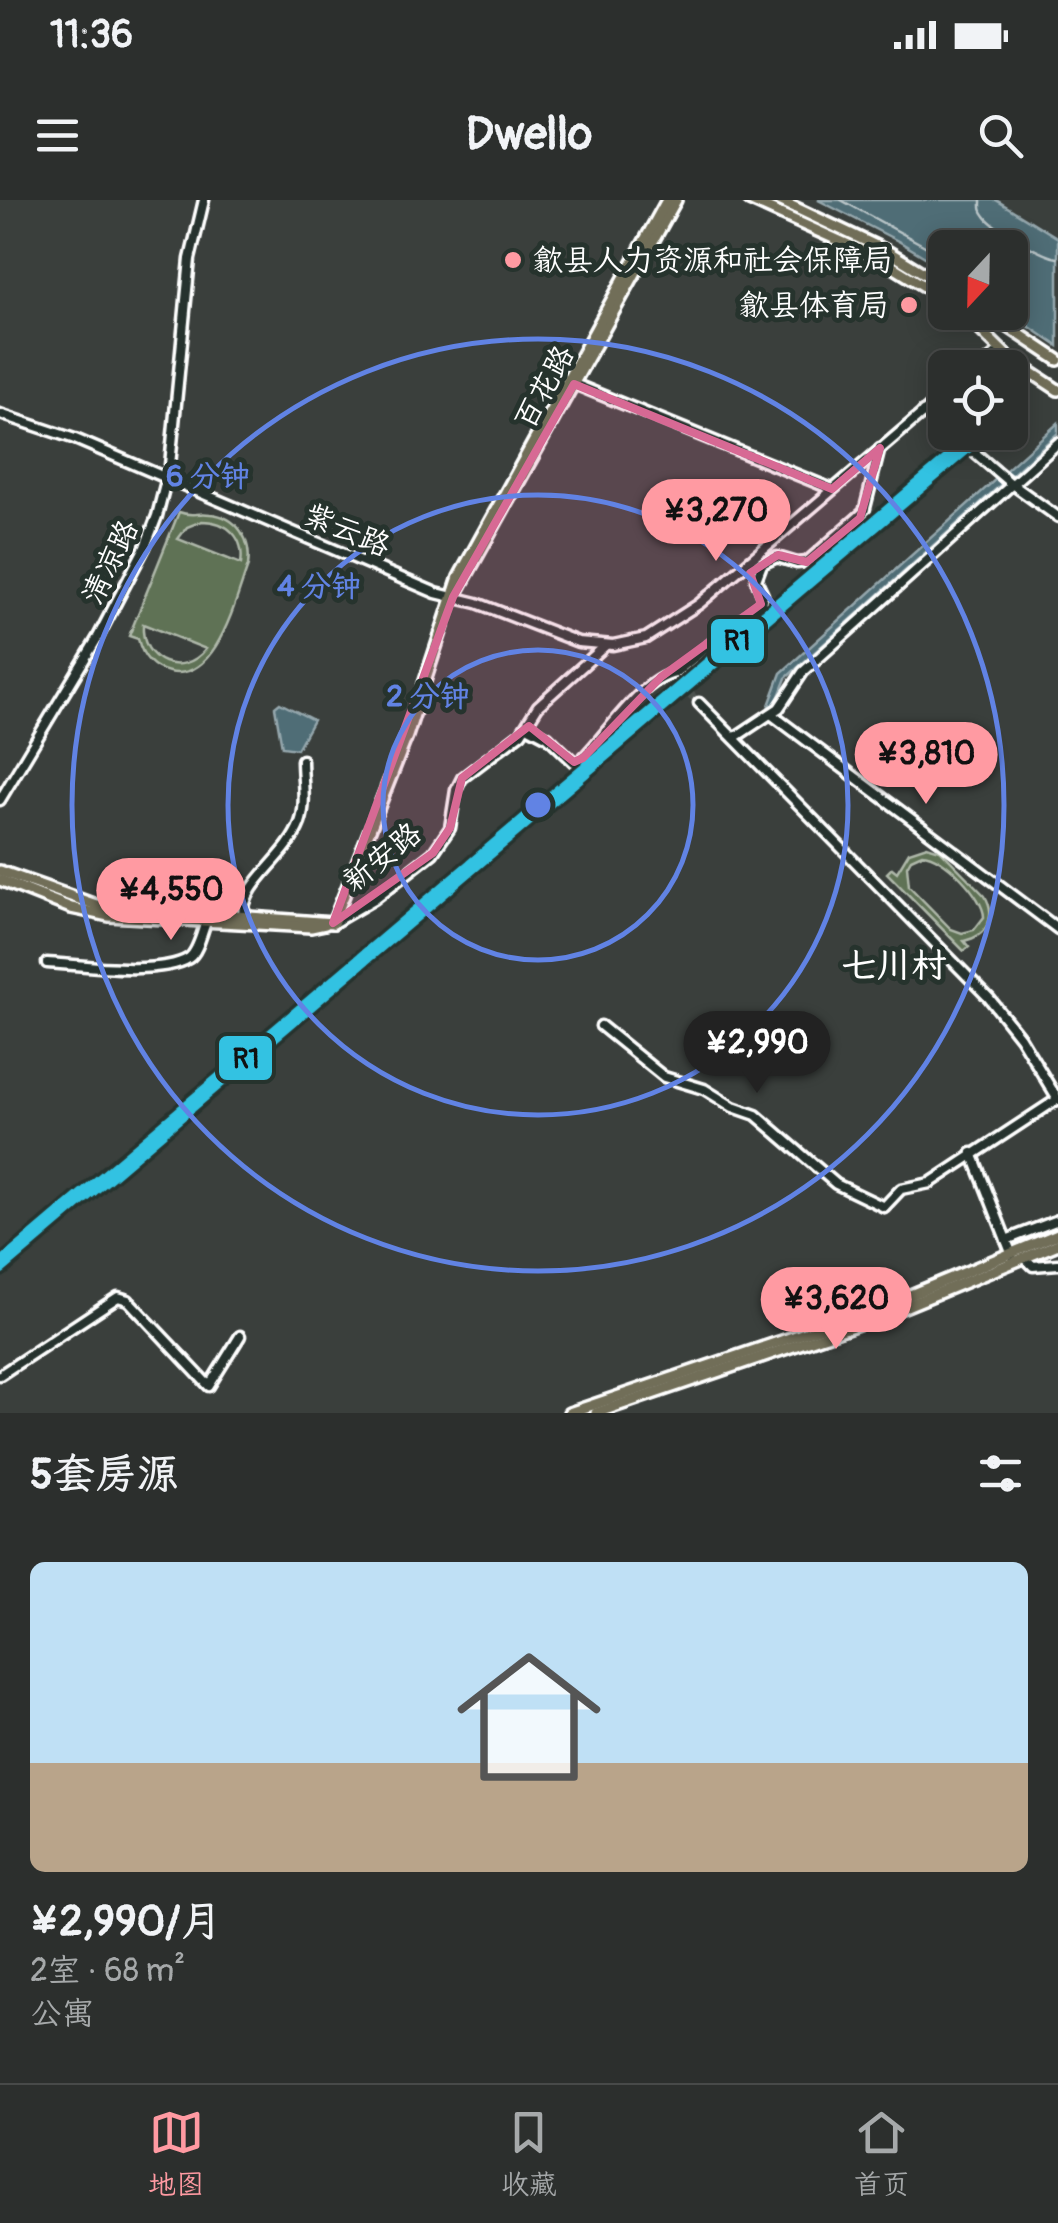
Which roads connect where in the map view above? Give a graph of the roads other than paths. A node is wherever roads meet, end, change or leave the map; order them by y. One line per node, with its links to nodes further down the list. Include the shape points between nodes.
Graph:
1 (204, 200): 22 (street, 清凉路, via 190,259)
2 (667, 200): 26 (main road, 百花路)
3 (676, 200): 13 (main road, 百花路)
4 (749, 200): 7 (main road, via 882,260)
5 (778, 200): 6 (main road)
6 (928, 276)
7 (928, 288)
8 (980, 330): 10 (main road)
9 (1013, 330): 11 (main road)
10 (1000, 350)
11 (1058, 360)
12 (1028, 369): 14 (main road)
13 (574, 384): 24 (street); 26 (main road, 百花路)
14 (1058, 390)
15 (928, 408): 16 (street)
16 (923, 412): 18 (street); 20 (street)
17 (0, 414): 22 (street, 紫云路)
18 (928, 416)
19 (1058, 443): 23 (street)
20 (880, 448): 24 (street); 28 (street, via 860,518 807,562 777,556 762,564 756,580 763,601)
21 (975, 453): 23 (street)
22 (167, 478): 26 (street, 紫云路); 35 (street, 清凉路, via 151,532 116,604)
23 (1010, 484): 25 (street); 31 (street, via 804,672)
24 (832, 489): 27 (street, via 699,604 646,638)
25 (1058, 517)
26 (453, 596): 27 (street, 紫云路, via 569,640); 40 (main road, 百花路, via 407,736)
27 (606, 645): 32 (street, 新安路, via 538,706)
28 (675, 673): 29 (street); 32 (street, via 661,678 578,762)
29 (680, 685)
30 (699, 703): 33 (street)
31 (771, 714): 33 (street); 41 (street)
32 (527, 726): 40 (street, 新安路, via 462,778 450,828 432,853)
33 (734, 738): 44 (street, via 989,998)
34 (302, 760): 38 (street, via 300,821 283,854 246,894)
35 (0, 800)
36 (0, 871): 38 (main road, 新安路, via 99,906)
37 (0, 880): 39 (main road, 新安路, via 97,914)
38 (242, 916): 40 (main road, 新安路)
39 (206, 922): 40 (main road, 新安路); 42 (street, via 185,959 141,968)
40 (333, 922)
41 (1058, 930)
42 (47, 963)
43 (601, 1026): 45 (street, via 656,1071 759,1117 836,1184 884,1207 901,1190 930,1183)
44 (1058, 1099): 45 (street)
45 (972, 1153): 48 (street)
46 (1058, 1220): 48 (street)
47 (1058, 1234): 50 (main road)
48 (1006, 1240): 50 (street)
49 (1058, 1244): 51 (main road)
50 (1012, 1254): 55 (main road, via 843,1320)
51 (1025, 1258): 52 (street, via 1034,1266); 56 (main road, via 882,1316)
52 (1058, 1264)
53 (240, 1336): 54 (street, via 208,1386 118,1297)
54 (0, 1375)
55 (569, 1413)
56 (596, 1413)

